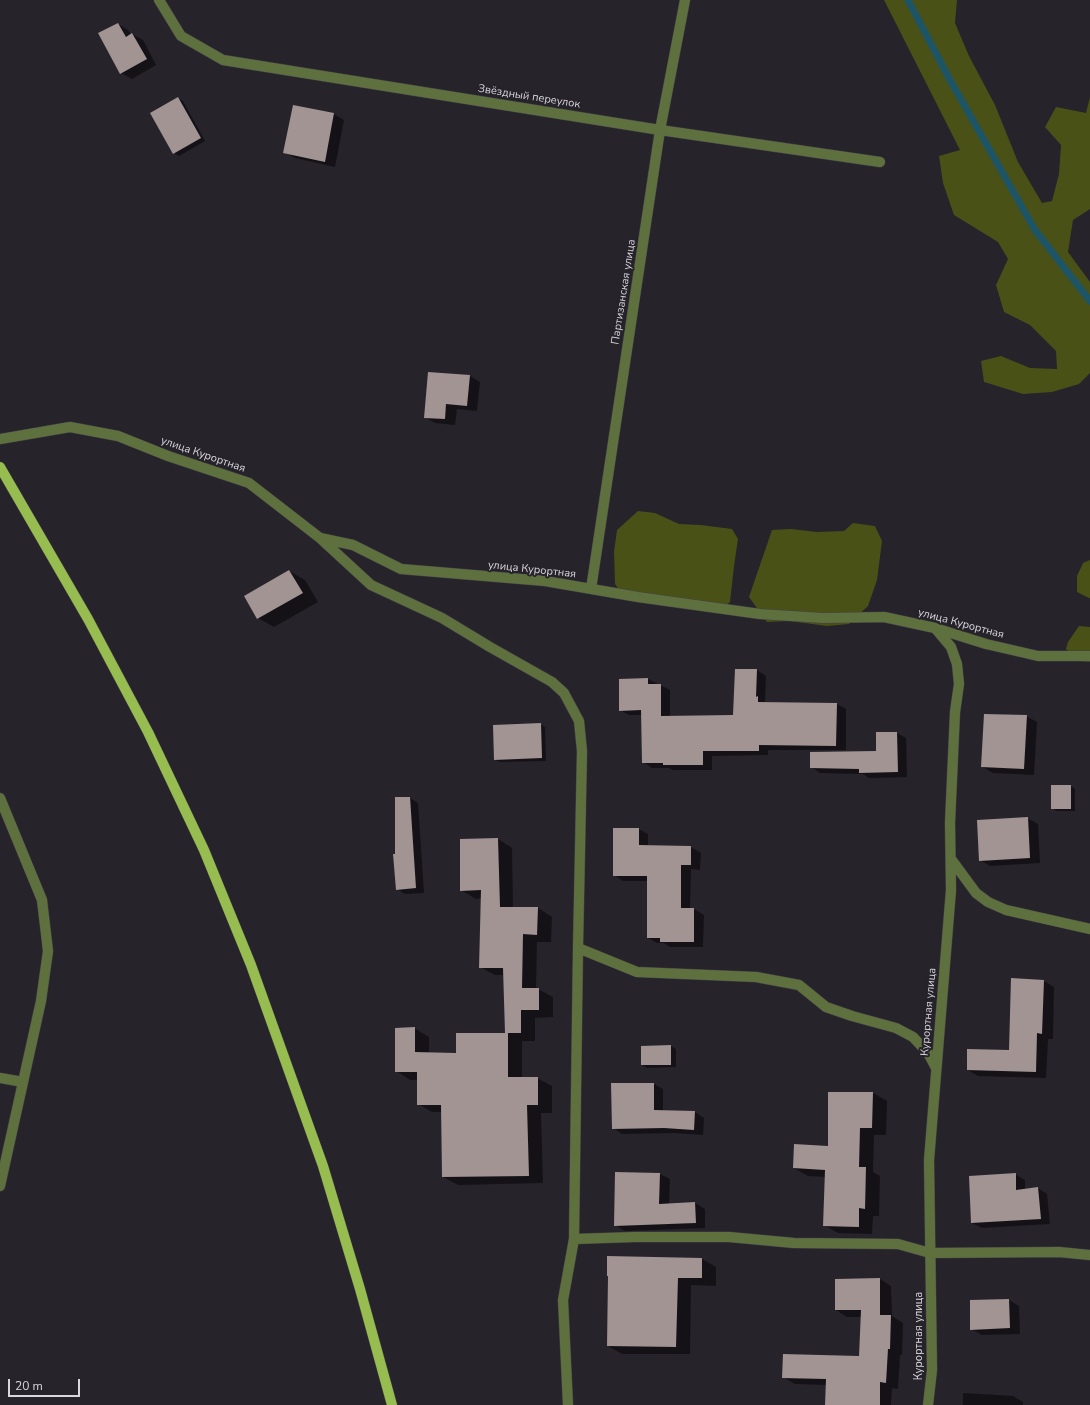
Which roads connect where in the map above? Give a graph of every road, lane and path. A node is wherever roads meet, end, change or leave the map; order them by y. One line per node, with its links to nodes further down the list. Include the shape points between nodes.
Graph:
1 (159, 0): 3 (street, Звёздный переулок, via 181,36 223,60)
2 (685, 0): 3 (street, Партизанская улица)
3 (660, 130): 4 (street, Звёздный переулок); 8 (street, Партизанская улица)
4 (880, 162)
5 (0, 439): 7 (street, улица Курортная, via 70,427 118,436 249,483)
6 (0, 467): 22 (main road, via 88,619 148,732 204,850 252,965 323,1166)
7 (320, 538): 8 (street, улица Курортная, via 353,545 401,569 545,581); 14 (street, via 371,586 442,618 552,682 564,694 579,721 582,751)
8 (592, 589): 9 (street, улица Курортная, via 760,614 823,618 884,617)
9 (935, 628): 10 (street, улица Курортная, via 986,644 1038,656); 12 (street, Курортная улица, via 951,646 958,664 959,684 955,712 950,823)
10 (1090, 656)
11 (0, 798): 17 (street, via 42,900 48,951 41,1001)
12 (951, 859): 13 (street, via 976,893 988,902 1006,910); 15 (street, Курортная улица, via 951,890)
13 (1090, 929)
14 (578, 948): 15 (street, via 637,972 756,977 799,985 826,1007 896,1028 913,1037 928,1053); 19 (street)
15 (936, 1068): 20 (street, Курортная улица, via 929,1160)
16 (0, 1078): 17 (street)
17 (23, 1082): 18 (street)
18 (0, 1186)
19 (574, 1239): 20 (street, via 729,1237 794,1243 898,1244); 23 (street, via 563,1300)
20 (930, 1253): 21 (street, via 1059,1252); 24 (street, Курортная улица, via 932,1370)
21 (1090, 1255)
22 (392, 1405)
23 (568, 1405)
24 (928, 1405)

